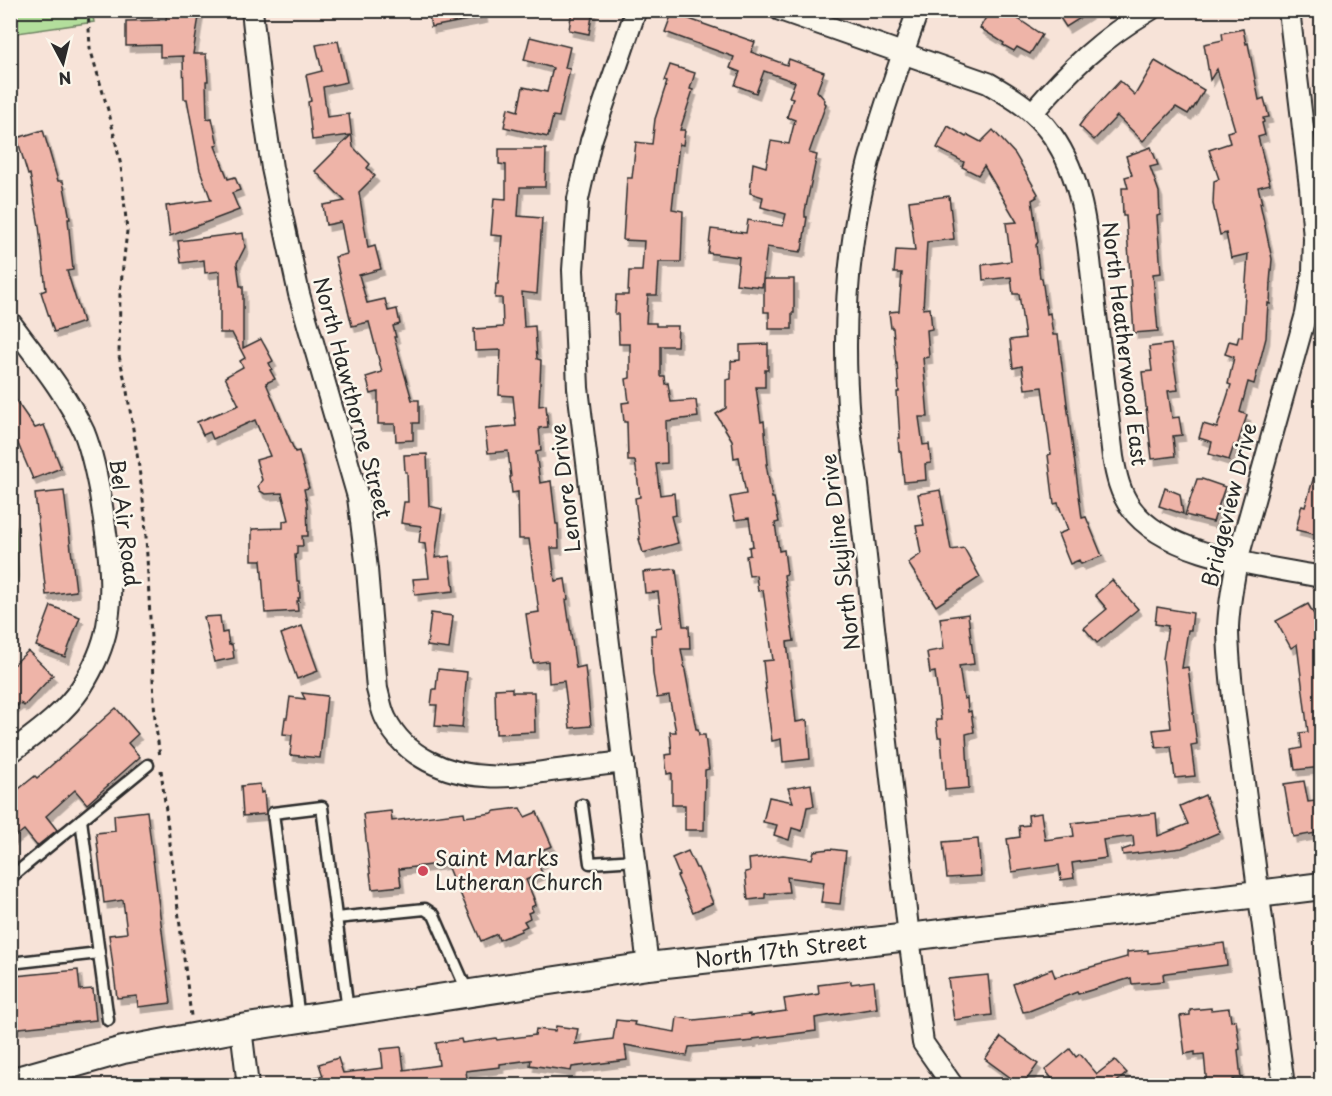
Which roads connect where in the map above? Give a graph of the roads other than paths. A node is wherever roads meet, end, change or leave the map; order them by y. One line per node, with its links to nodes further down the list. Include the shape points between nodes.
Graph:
1 (252, 10): 13 (street, North Hawthorne Street, via 272,168 297,283 358,497 377,688 387,721 423,759 453,771 512,776)
2 (636, 10): 13 (street, Lenore Drive, via 591,141 578,199 573,270 578,388)
3 (780, 10): 7 (street, North Heatherwood East)
4 (918, 10): 7 (street, North Skyline Drive)
5 (1150, 10): 8 (street, via 1096,47)
6 (1288, 10): 10 (street, Bridgeview Drive, via 1310,187 1313,271 1306,314)
7 (904, 53): 8 (street, North Heatherwood East, via 988,83); 22 (street, North Skyline Drive, via 872,150 854,231 846,344 849,421)
8 (1033, 112): 10 (street, North Heatherwood East, via 1052,135 1078,191 1088,244 1113,457 1122,492 1138,516 1163,536)
9 (10, 322): 12 (street, Bel Air Road, via 73,412 90,450 103,514 110,584 107,626 91,672 64,710)
10 (1237, 561): 11 (street, North Heatherwood East); 20 (street, Bridgeview Drive, via 1228,626 1231,680)
11 (1322, 577)
12 (10, 753)
13 (624, 762): 17 (street, Lenore Drive)
14 (148, 765): 16 (lane)
15 (582, 805): 17 (lane, via 590,863)
16 (81, 820): 18 (lane); 23 (lane)
17 (636, 860): 25 (street, Lenore Drive)
18 (10, 878)
19 (1322, 886): 20 (street, North 17th Street)
20 (1257, 894): 22 (street, North 17th Street); 34 (street, Bridgeview Drive)
21 (336, 918): 26 (lane, via 425,909 434,915); 27 (lane); 28 (lane, via 322,807 273,813)
22 (909, 937): 25 (street, North 17th Street); 33 (street, North Skyline Drive, via 923,1043)
23 (99, 953): 24 (lane); 29 (lane)
24 (10, 963)
25 (648, 966): 26 (street, North 17th Street)
26 (468, 993): 27 (street, North 17th Street)
27 (348, 1011): 28 (street, North 17th Street)
28 (299, 1019): 30 (street, North 17th Street)
29 (108, 1020)
30 (241, 1028): 31 (street, North 17th Street, via 123,1050); 32 (street)
31 (10, 1082)
32 (248, 1086)
33 (953, 1086)
34 (1284, 1086)

